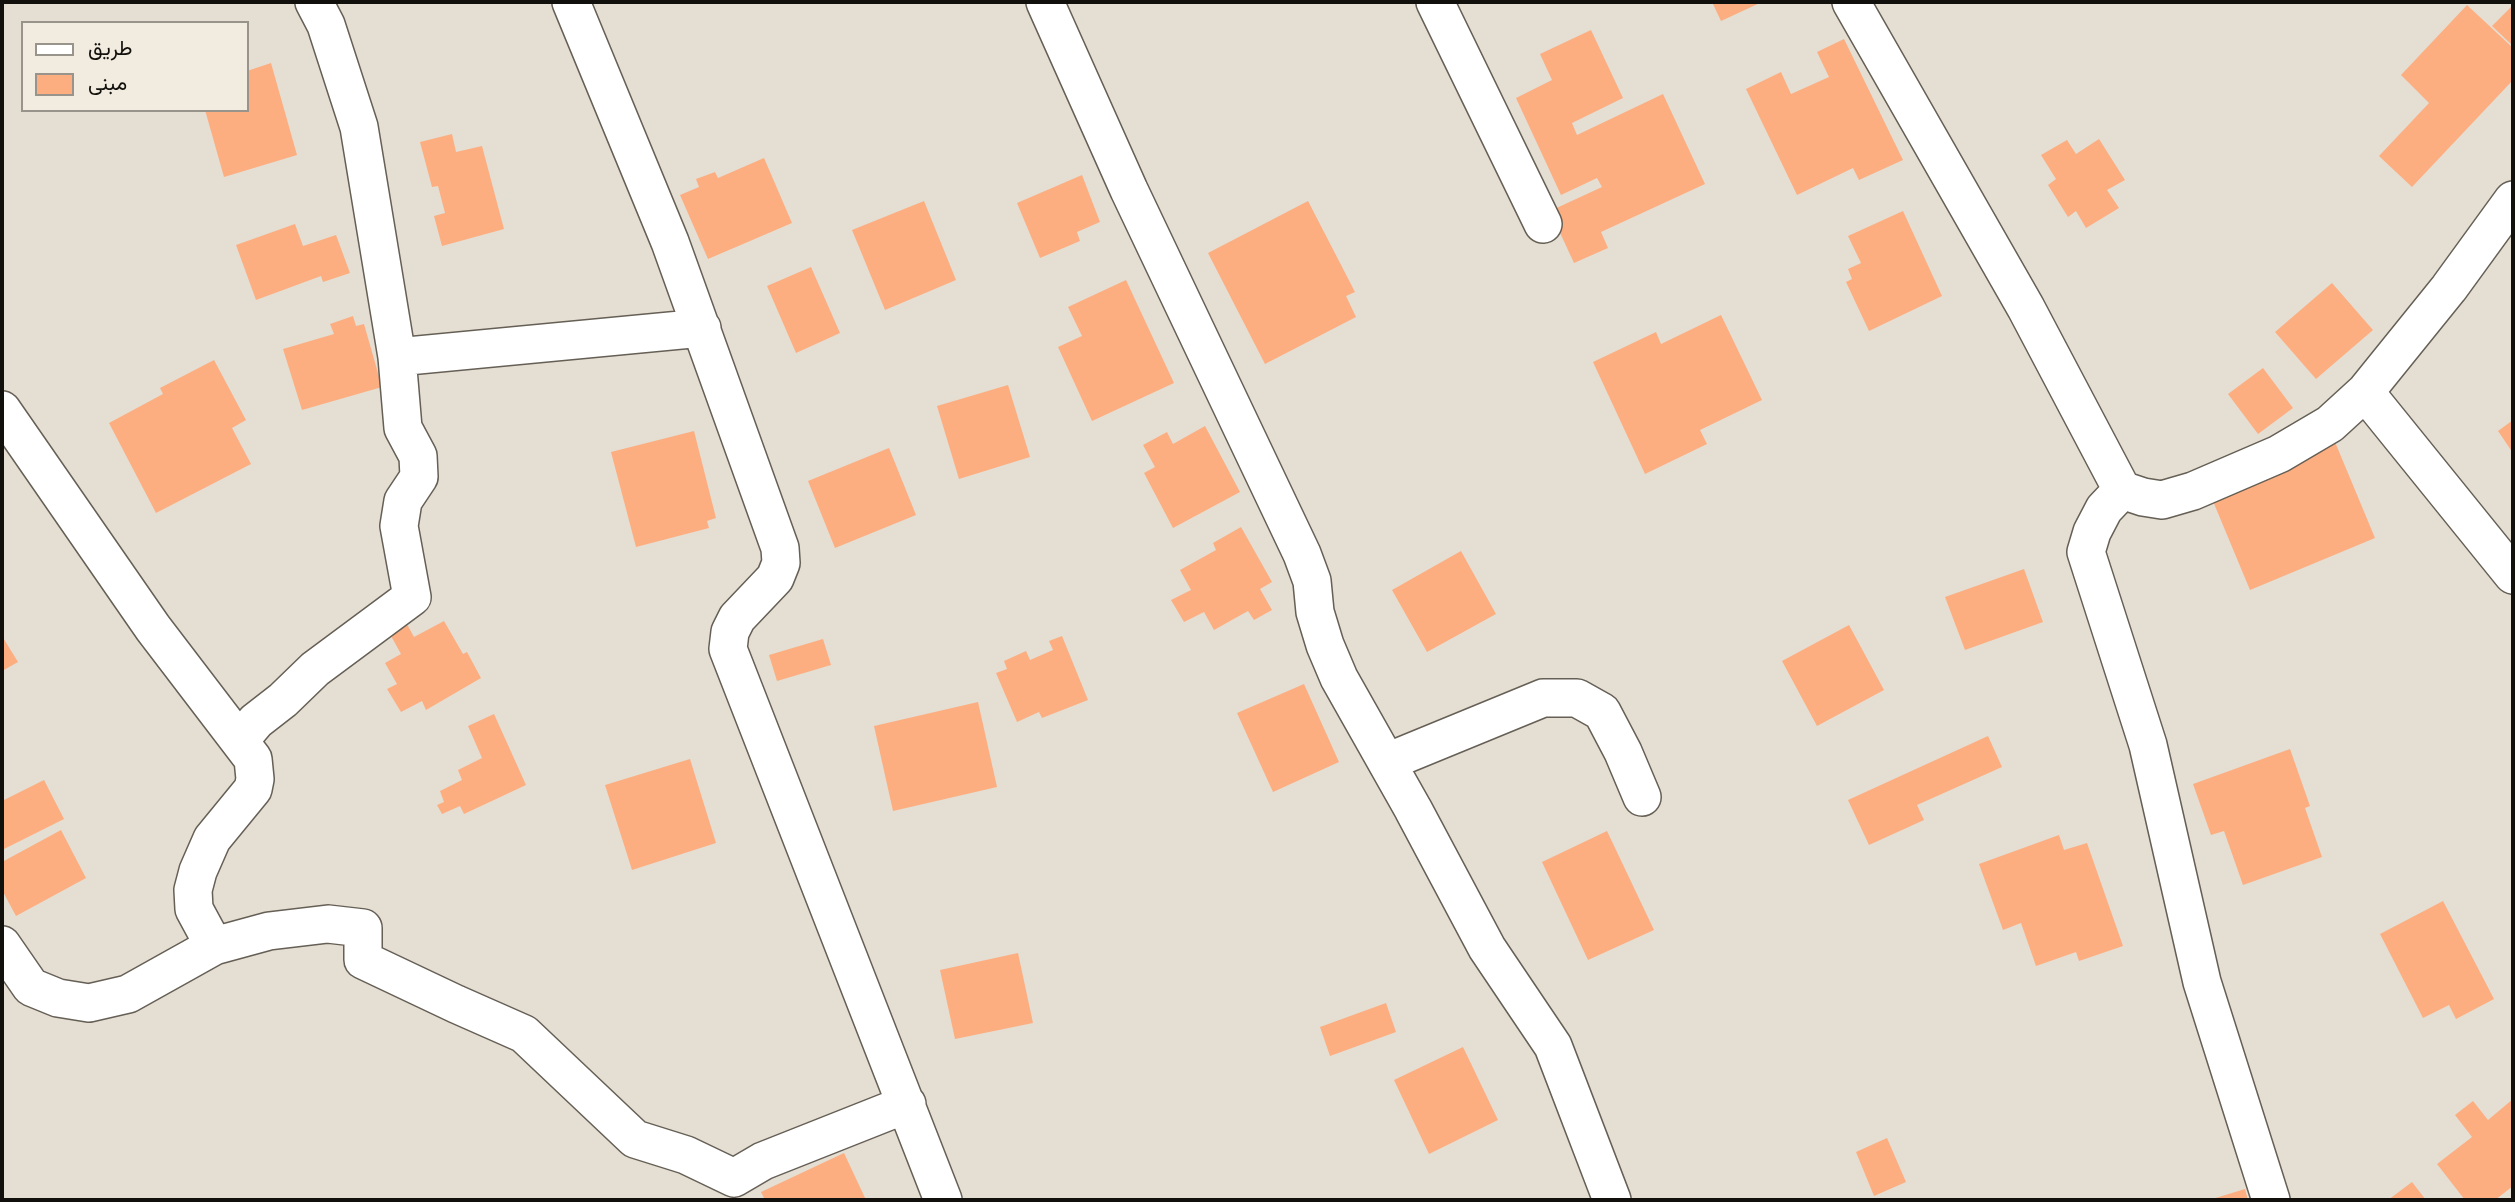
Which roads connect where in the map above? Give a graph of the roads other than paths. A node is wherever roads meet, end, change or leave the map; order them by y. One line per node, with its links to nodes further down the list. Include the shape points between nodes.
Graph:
1 (314, 2): 9 (street, via 326,25 359,127)
2 (571, 2): 8 (street)
3 (1045, 2): 15 (street, via 1302,554 1312,581 1315,612 1339,678)
4 (1435, 2): 7 (street)
5 (1851, 2): 12 (street, via 2026,308)
6 (2513, 200): 10 (street)
7 (1543, 223)
8 (702, 328): 9 (street); 19 (street, via 780,548 775,578 737,618 728,649)
9 (397, 357): 14 (street, via 403,428 418,456 419,477 403,502 399,526 412,597 316,668)
10 (2365, 392): 12 (street, via 2330,424 2279,454 2193,491 2162,500); 13 (street)
11 (2, 410): 14 (street, via 153,628)
12 (2122, 490): 22 (street, via 2104,509 2086,552 2148,745 2203,982)
13 (2513, 575)
14 (240, 740): 18 (street, via 253,760 253,789 212,839 194,890 194,909)
15 (1387, 762): 16 (street, via 1543,698 1577,698 1602,712); 21 (street, via 1487,948 1553,1046)
16 (1642, 797)
17 (2, 945): 18 (street, via 31,987 89,1003 128,994)
18 (214, 946): 19 (street, via 299,926 363,928 363,960 524,1034 635,1139 686,1155 734,1178 763,1161)
19 (906, 1104): 20 (street)
20 (943, 1200)
21 (1612, 1200)
22 (2271, 1200)

